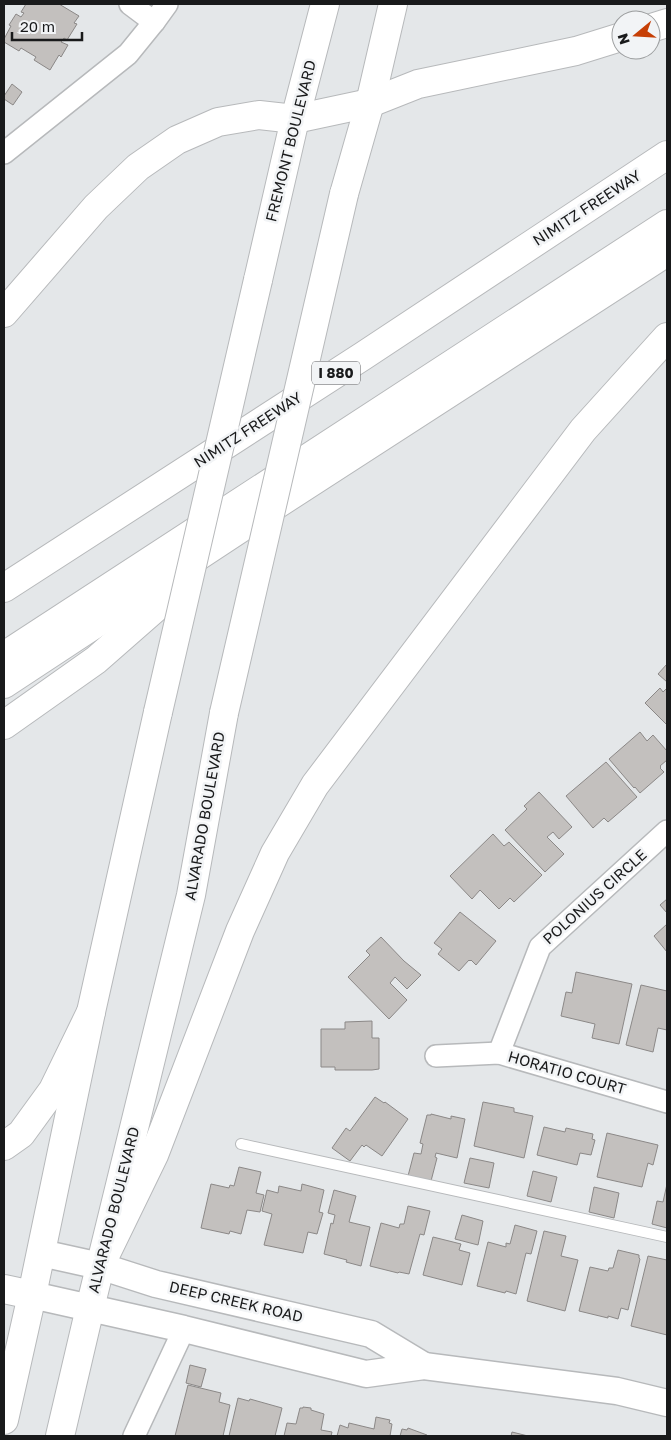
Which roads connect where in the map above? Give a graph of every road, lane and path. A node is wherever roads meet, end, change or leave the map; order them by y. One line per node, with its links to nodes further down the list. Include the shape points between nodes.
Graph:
1 (130, 4): 5 (street)
2 (167, 4): 5 (street)
3 (325, 4): 8 (main road, FREMONT BOULEVARD)
4 (393, 4): 7 (main road)
5 (154, 22): 9 (street, via 128,54)
6 (611, 40): 7 (main road, via 576,51 418,84)
7 (370, 103): 8 (main road); 29 (main road, ALVARADO BOULEVARD, bridge, via 344,194 224,713 191,895)
8 (295, 119): 13 (main road, via 258,115 218,122 177,140 138,167 96,208); 21 (main road, FREMONT BOULEVARD, bridge)
9 (4, 152)
10 (667, 155): 16 (main road, NIMITZ FREEWAY / I 880)
11 (667, 224): 17 (main road)
12 (667, 252): 15 (main road)
13 (4, 314)
14 (667, 337): 29 (main road, via 583,430 315,785 271,861 240,931 154,1155)
15 (265, 512): 18 (main road); 19 (main road, via 96,660)
16 (4, 588)
17 (4, 656)
18 (4, 684)
19 (4, 725)
20 (667, 831): 22 (street, POLONIUS CIRCLE, via 540,948)
21 (90, 1012): 26 (main road, via 53,1090 21,1134); 28 (main road)
22 (499, 1053): 23 (street, HORATIO COURT); 24 (street, HORATIO COURT)
23 (436, 1056)
24 (667, 1102)
25 (241, 1144): 27 (lane)
26 (4, 1146)
27 (667, 1237)
28 (41, 1253): 29 (street, DEEP CREEK ROAD); 31 (main road)
29 (100, 1266): 32 (main road, ALVARADO BOULEVARD); 34 (street, DEEP CREEK ROAD, via 156,1284 371,1334)
30 (4, 1289): 31 (main road)
31 (32, 1296): 32 (street, DEEP CREEK ROAD); 36 (main road)
32 (90, 1308): 33 (street, DEEP CREEK ROAD); 37 (main road, ALVARADO BOULEVARD)
33 (184, 1329): 34 (street, DEEP CREEK ROAD, via 366,1374); 38 (street)
34 (424, 1366): 35 (street, DEEP CREEK ROAD, via 617,1391)
35 (667, 1403)
36 (4, 1420)
37 (60, 1436)
38 (134, 1436)

